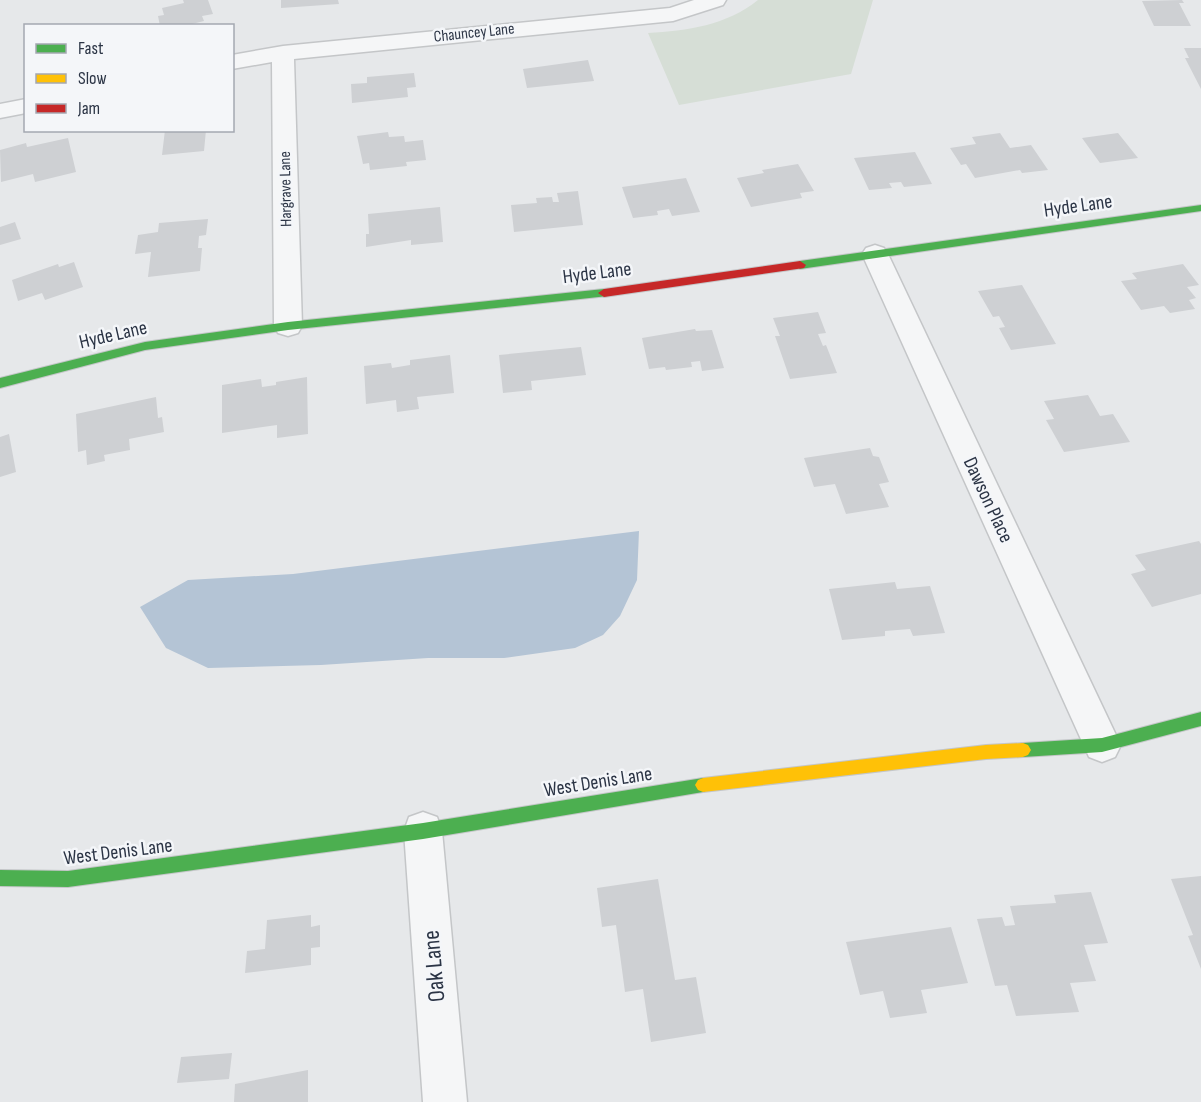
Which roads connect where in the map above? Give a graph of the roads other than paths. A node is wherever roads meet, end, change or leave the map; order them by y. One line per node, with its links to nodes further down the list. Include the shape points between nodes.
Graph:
1 (715, 0): 2 (street, Chauncey Lane, via 673,14)
2 (283, 53): 3 (street, Chauncey Lane); 8 (street, Hargrave Lane)
3 (234, 62)
4 (24, 106): 5 (street)
5 (0, 111)
6 (1201, 208): 7 (street, Hyde Lane)
7 (875, 254): 8 (street, Hyde Lane, via 601,292); 11 (street, Dawson Place)
8 (288, 326): 9 (street, Hyde Lane, via 145,346)
9 (0, 383)
10 (1201, 719): 11 (street, West Denis Lane)
11 (1102, 746): 12 (street, West Denis Lane, via 986,752 727,781)
12 (423, 831): 13 (street, West Denis Lane, via 68,879); 14 (street, Oak Lane)
13 (0, 878)
14 (445, 1102)

